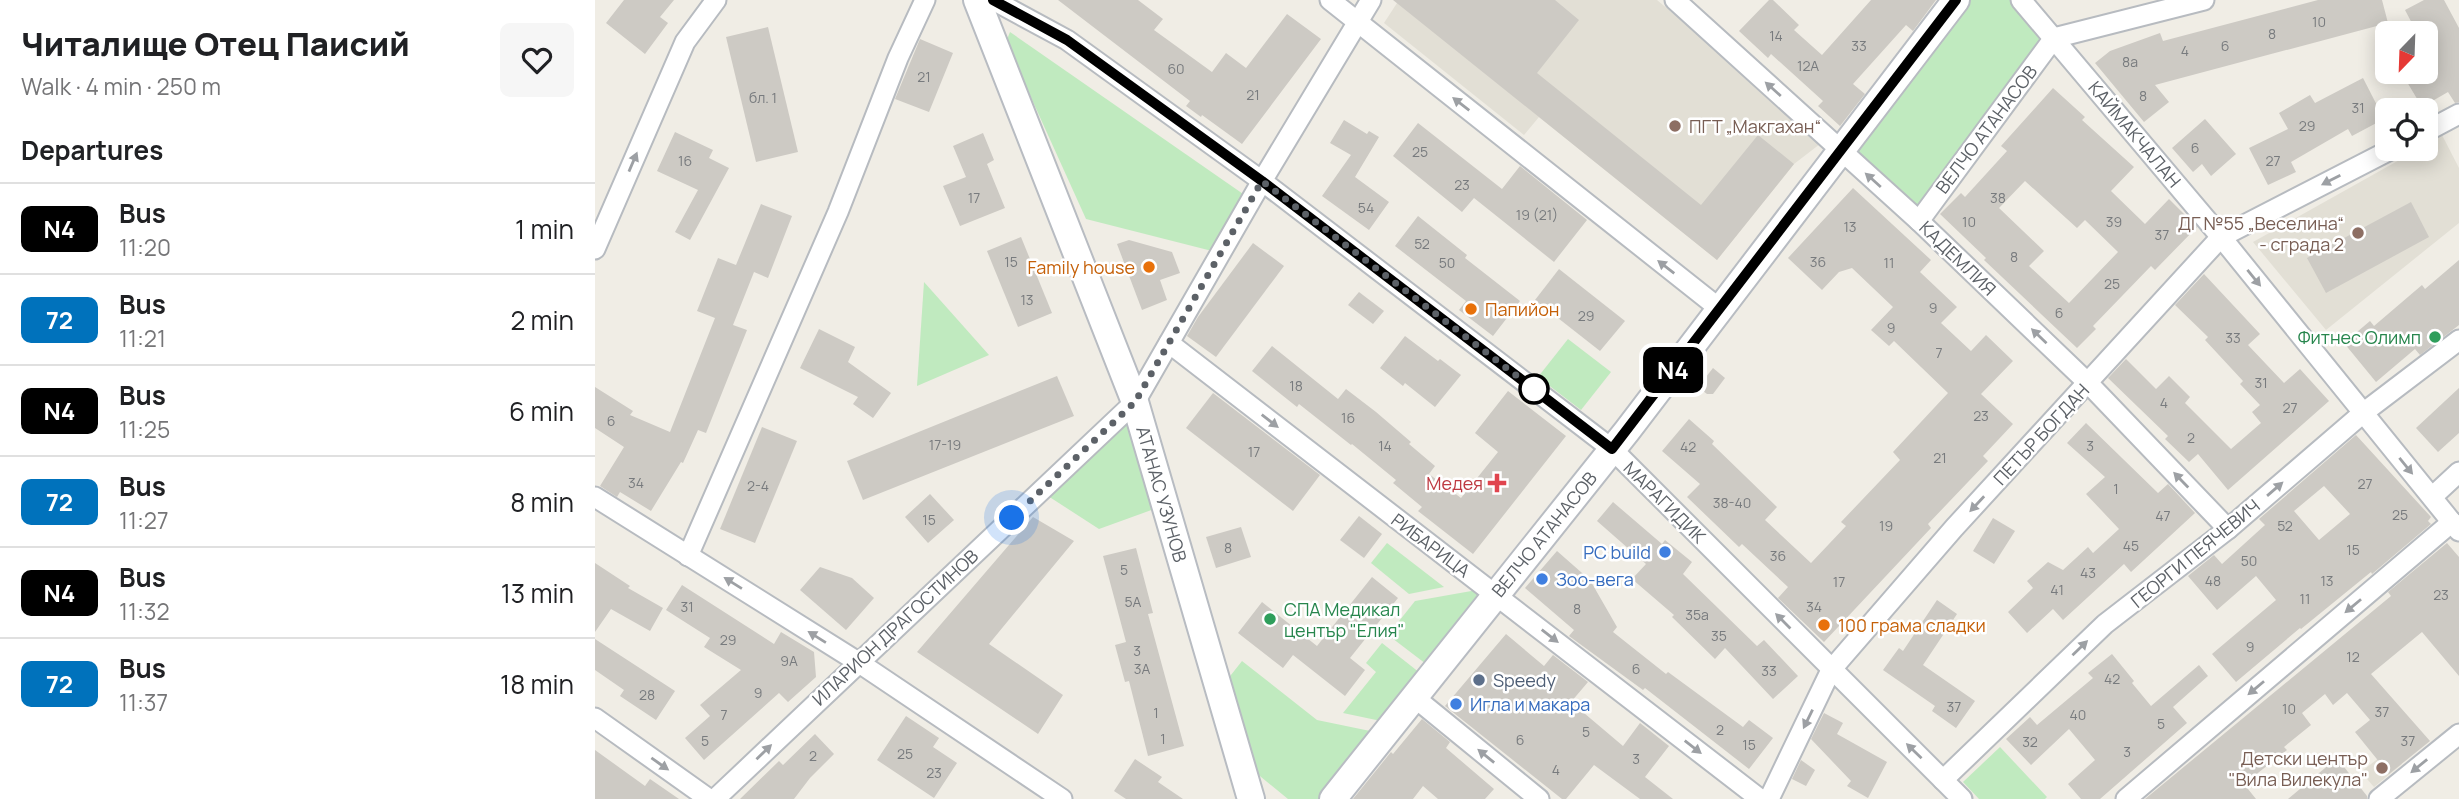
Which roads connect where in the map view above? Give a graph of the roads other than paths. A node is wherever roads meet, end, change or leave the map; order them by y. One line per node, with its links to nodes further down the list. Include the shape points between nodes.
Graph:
1 (716, 0): 20 (street, one-way to 1, via 685,42)
2 (925, 0): 33 (street)
3 (977, 0): 25 (street, АТАНАС УЗУНОВ)
4 (993, 0): 17 (street, МАРАГИДИК, via 1067,40)
5 (1330, 0): 11 (street)
6 (1371, 0): 11 (street, ИЛАРИОН ДРАГОСТИНОВ)
7 (1675, 0): 15 (street, КАДЕМЛИЯ, one-way to 7)
8 (1956, 0): 15 (street, ВЕЛЧО АТАНАСОВ)
9 (2021, 0): 12 (street, КАЙМАКЧАЛАН)
10 (2204, 0): 12 (street)
11 (1357, 22): 17 (street, ИЛАРИОН ДРАГОСТИНОВ); 21 (street, one-way to 11)
12 (2054, 37): 18 (street, ВЕЛЧО АТАНАСОВ); 19 (street, КАЙМАКЧАЛАН)
13 (2459, 114): 14 (street)
14 (2438, 125)
15 (1842, 151): 18 (street, КАДЕМЛИЯ, one-way to 15); 21 (street, ВЕЛЧО АТАНАСОВ)
16 (2375, 158): 19 (street, ПЕТЪР БОГДАН, one-way to 19)
17 (1262, 181): 23 (street, ИЛАРИОН ДРАГОСТИНОВ); 27 (street, МАРАГИДИК)
18 (1919, 220): 24 (street, КАДЕМЛИЯ, one-way to 18)
19 (2221, 237): 24 (street, ПЕТЪР БОГДАН); 26 (street, КАЙМАКЧАЛАН, one-way to 26)
20 (595, 248)
21 (1720, 309): 27 (street, ВЕЛЧО АТАНАСОВ)
22 (2459, 340): 26 (street, ГЕОРГИ ПЕЯЧЕВИЧ)
23 (1169, 343): 25 (street, ИЛАРИОН ДРАГОСТИНОВ); 34 (street, РИБАРИЦА, one-way to 34)
24 (2088, 383): 32 (street, КАДЕМЛИЯ, one-way to 24); 36 (street, ПЕТЪР БОГДАН, one-way to 36)
25 (1135, 402): 35 (street, ИЛАРИОН ДРАГОСТИНОВ); 44 (street, АТАНАС УЗУНОВ)
26 (2363, 413): 30 (street, КАЙМАКЧАЛАН, one-way to 30); 32 (street, ГЕОРГИ ПЕЯЧЕВИЧ, one-way to 26)
27 (1612, 449): 34 (street, ВЕЛЧО АТАНАСОВ); 36 (street, МАРАГИДИК, one-way to 27)
28 (2459, 472): 30 (street)
29 (595, 497): 33 (street)
30 (2432, 497): 31 (street, КАЙМАКЧАЛАН)
31 (2455, 526): 50 (street, one-way to 50)
32 (2228, 529): 40 (street, ГЕОРГИ ПЕЯЧЕВИЧ, one-way to 32, via 2105,624)
33 (688, 556): 35 (street, one-way to 33)
34 (1496, 594): 37 (street, ВЕЛЧО АТАНАСОВ); 47 (street, РИБАРИЦА, one-way to 47)
35 (858, 662): 42 (street, ИЛАРИОН ДРАГОСТИНОВ, one-way to 35); 43 (street)
36 (1831, 670): 40 (street, МАРАГИДИК, one-way to 36); 48 (street, ПЕТЪР БОГДАН, one-way to 48)
37 (1414, 697): 45 (street, ВЕЛЧО АТАНАСОВ); 46 (street, one-way to 37)
38 (595, 718): 41 (street, one-way to 41)
39 (2459, 734): 51 (street, one-way to 51)
40 (1943, 780): 49 (street, МАРАГИДИК)
41 (709, 799)
42 (715, 799)
43 (1062, 799)
44 (1251, 799)
45 (1333, 799)
46 (1539, 799)
47 (1760, 799)
48 (1769, 799)
49 (1962, 799)
50 (2126, 799)
51 (2379, 799)

